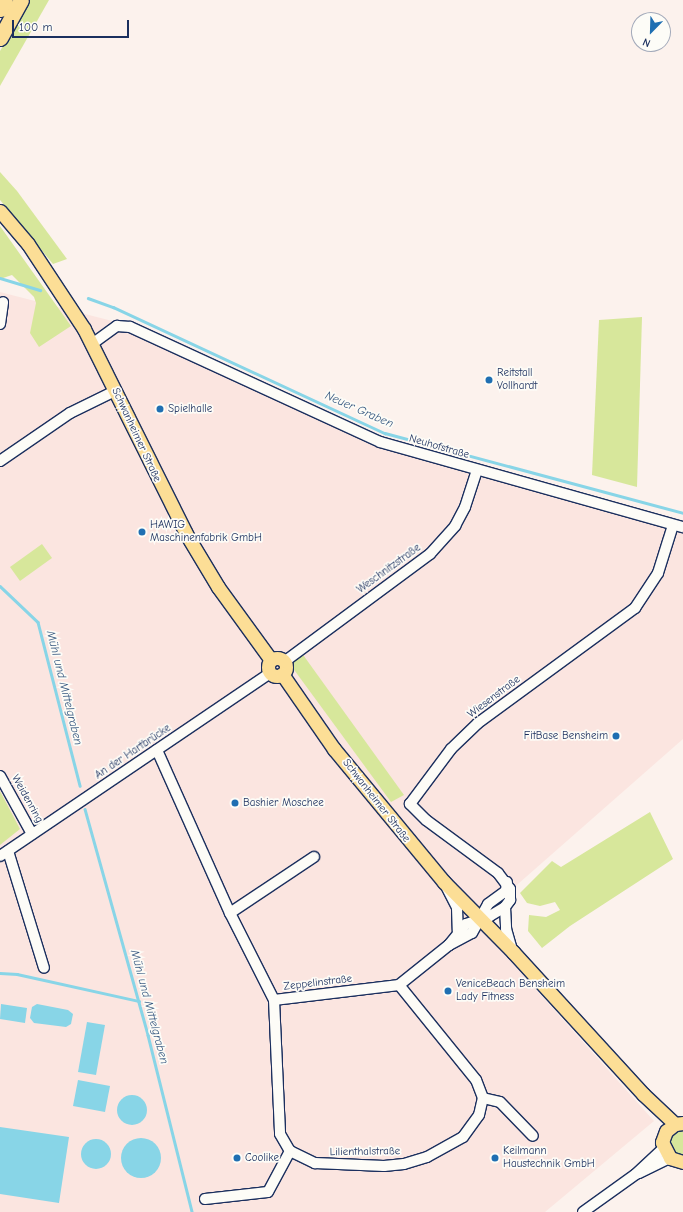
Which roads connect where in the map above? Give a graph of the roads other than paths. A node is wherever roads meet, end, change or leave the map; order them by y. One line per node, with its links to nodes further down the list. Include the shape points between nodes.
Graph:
1 (5, 0): 3 (highway)
2 (21, 0): 4 (highway)
3 (0, 9)
4 (0, 38)
5 (0, 212): 8 (main road, Schwanheimer Straße, via 55,283)
6 (4, 302): 7 (street)
7 (0, 324)
8 (92, 344): 9 (main road, Schwanheimer Straße); 11 (street, Neuhofstraße, via 117,326 130,327 380,442)
9 (115, 391): 10 (street, via 70,413); 13 (main road, Schwanheimer Straße, via 153,473 189,539 218,587)
10 (0, 461)
11 (477, 470): 12 (street, Neuhofstraße); 13 (street, Weschnitzstraße, via 465,507 454,526 430,554)
12 (678, 526): 20 (street, Wiesenstraße, via 658,573 635,608 478,723 452,749 410,804 426,820)
13 (277, 667): 14 (street, An der Hartbrücke); 19 (main road, Schwanheimer Straße, via 334,749)
14 (157, 750): 16 (street, An der Hartbrücke); 22 (street, Zeppelinstraße)
15 (0, 776): 16 (street, Weidenring)
16 (32, 834): 17 (street, An der Hartbrücke)
17 (4, 853): 27 (street, An der Hartbrücke)
18 (314, 857): 22 (street)
19 (444, 882): 23 (main road, Schwanheimer Straße); 24 (street, via 457,908)
20 (507, 882): 21 (street, via 512,895); 23 (street, via 506,891 488,904)
21 (505, 907): 23 (street); 26 (street, via 506,929)
22 (230, 913): 29 (street, Zeppelinstraße)
23 (481, 920): 24 (street, via 466,924); 25 (street, via 472,933); 26 (main road, Schwanheimer Straße)
24 (458, 931): 25 (street)
25 (449, 945): 28 (street)
26 (513, 952): 31 (main road, Schwanheimer Straße)
27 (44, 968)
28 (399, 985): 29 (street, Zeppelinstraße); 30 (street, via 476,1080)
29 (274, 1000): 33 (street, via 280,1134)
30 (483, 1098): 32 (street, via 500,1102); 33 (street, Lilienthalstraße, via 479,1115 463,1137 427,1157 404,1164 320,1164 304,1160)
31 (675, 1126): 34 (main road)
32 (533, 1136)
33 (290, 1151): 36 (street, via 268,1192)
34 (666, 1153): 35 (main road); 37 (street)
35 (683, 1162)
36 (205, 1199)
37 (583, 1212)

